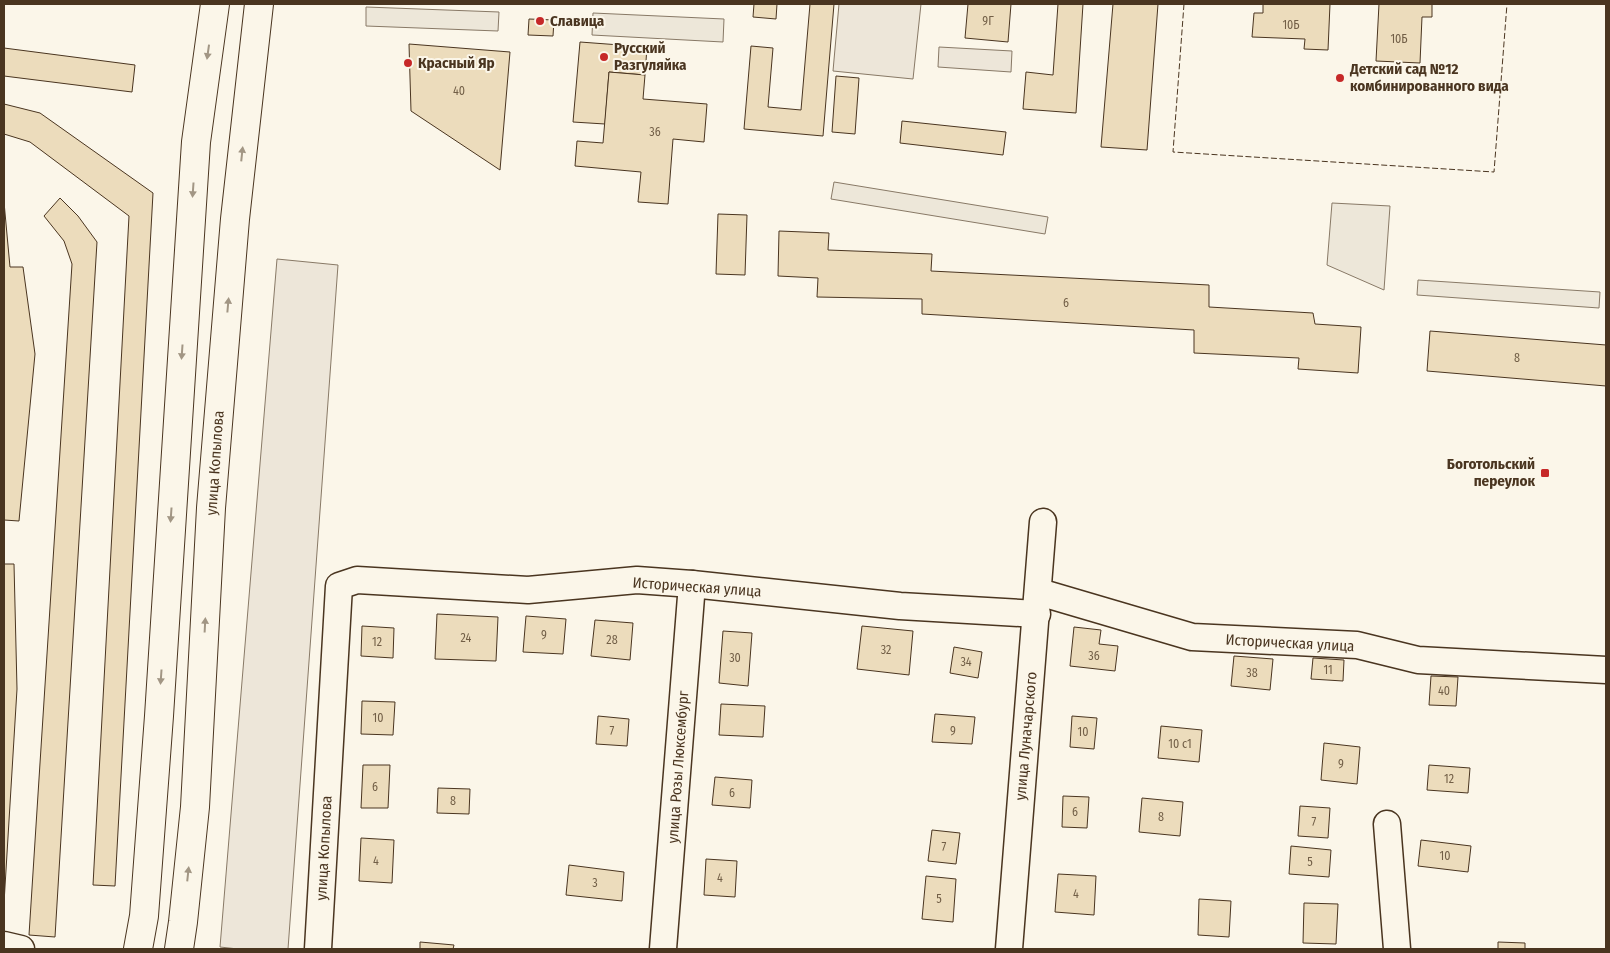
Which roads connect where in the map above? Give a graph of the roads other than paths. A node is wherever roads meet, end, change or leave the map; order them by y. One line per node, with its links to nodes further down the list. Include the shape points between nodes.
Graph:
1 (215, 4): 11 (main road, one-way to 11, via 195,151 158,726 144,916)
2 (259, 4): 12 (main road, улица Копылова, one-way to 2, via 195,807 212,508 234,229)
3 (1043, 522): 6 (street, улица Луначарского)
4 (357, 580): 5 (street, Историческая улица, via 528,590 637,580); 13 (street, улица Копылова, via 340,586)
5 (692, 584): 6 (street, Историческая улица, via 900,606); 14 (street, улица Розы Люксембург)
6 (1038, 603): 7 (street, Историческая улица, via 1192,637 1357,645 1418,660); 15 (street, улица Луначарского)
7 (1606, 670)
8 (1387, 824): 16 (street)
9 (4, 945): 10 (street)
10 (21, 949)
11 (138, 949)
12 (179, 949)
13 (318, 949)
14 (663, 949)
15 (1008, 949)
16 (1397, 949)

